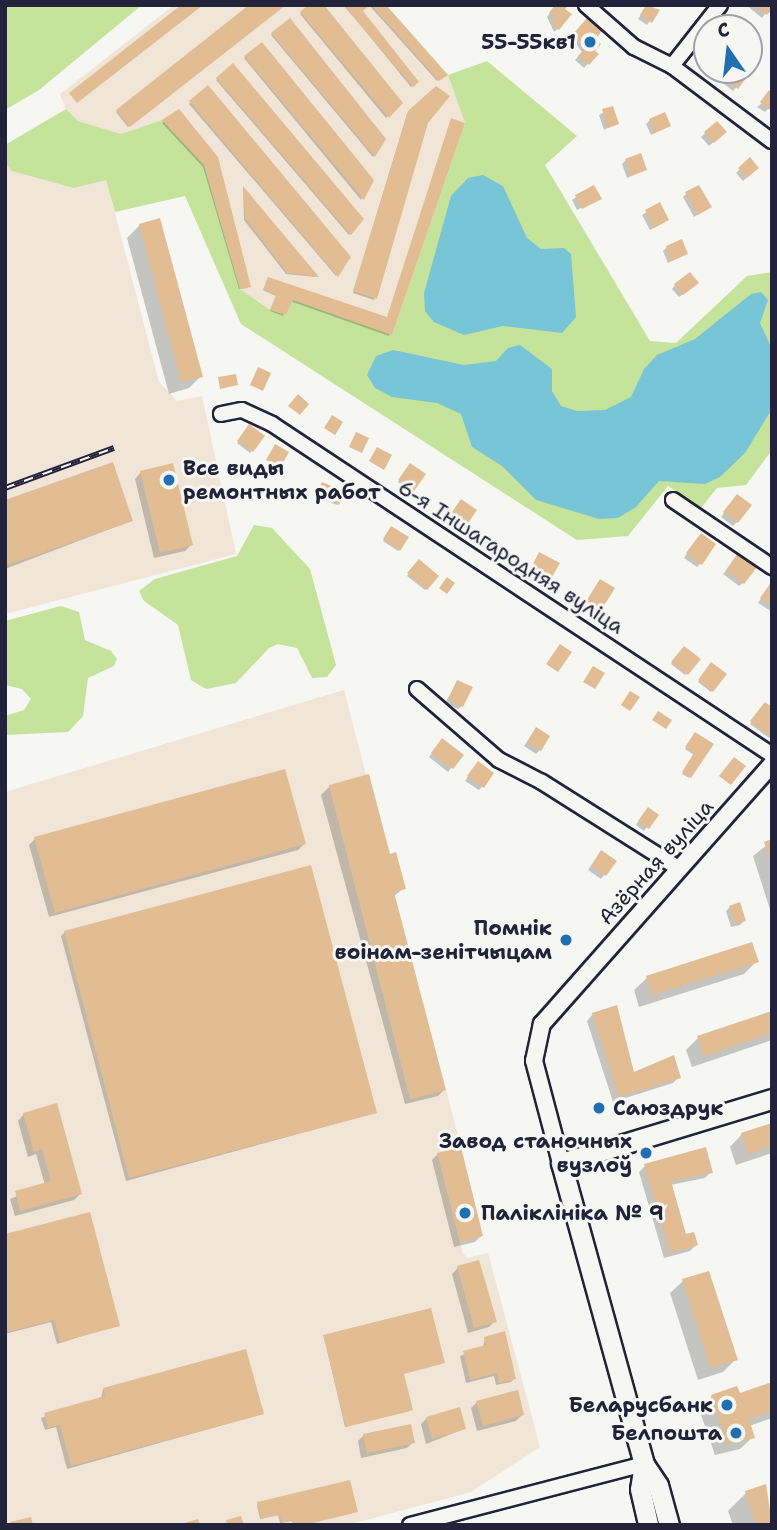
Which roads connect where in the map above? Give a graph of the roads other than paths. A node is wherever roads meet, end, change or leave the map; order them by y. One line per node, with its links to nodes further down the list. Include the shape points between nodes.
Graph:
1 (586, 5): 3 (street, via 634,47)
2 (720, 5): 3 (street)
3 (672, 66): 4 (street)
4 (772, 141)
5 (221, 414): 9 (street, 6-я Іншагародняя вуліца, via 242,410 272,424)
6 (673, 500): 7 (street)
7 (772, 567)
8 (417, 689): 11 (street, via 499,760)
9 (772, 755)
10 (772, 764): 11 (street, Азёрная вуліца)
11 (678, 868): 13 (street, Азёрная вуліца, via 547,1016 534,1061)
12 (772, 1099): 13 (main road)
13 (561, 1163): 14 (main road)
14 (643, 1464): 15 (street); 16 (main road, via 640,1489); 17 (main road, via 658,1485)
15 (410, 1525)
16 (648, 1525)
17 (669, 1525)

